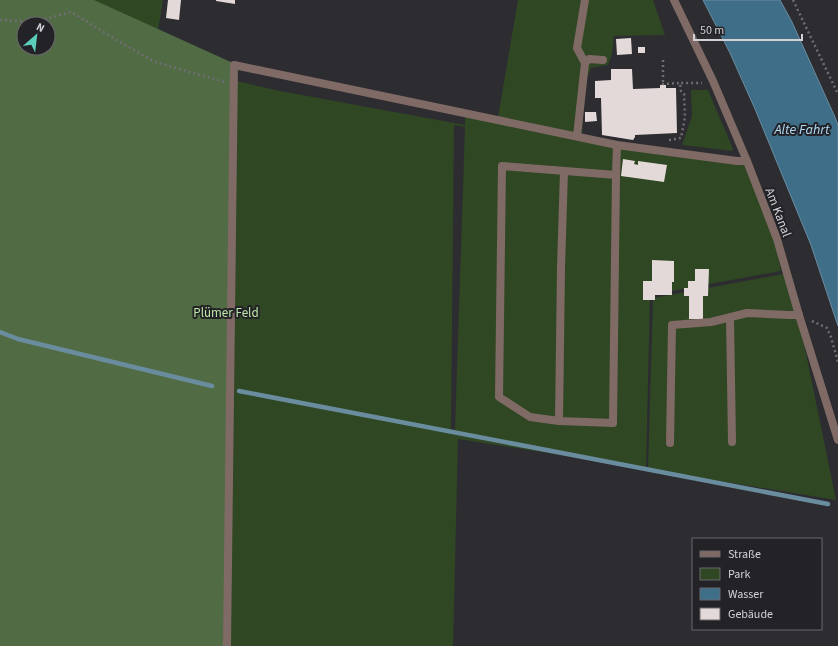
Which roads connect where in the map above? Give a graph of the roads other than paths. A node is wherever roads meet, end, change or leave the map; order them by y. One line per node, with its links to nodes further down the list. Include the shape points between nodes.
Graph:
1 (585, 0): 4 (street, via 577,48)
2 (674, 0): 7 (street, Am Kanal, via 713,81)
3 (603, 60): 4 (street, via 589,59)
4 (585, 63): 5 (street)
5 (577, 136): 6 (street); 16 (street, via 234,65)
6 (617, 145): 7 (street); 9 (street)
7 (747, 161): 10 (street, Am Kanal, via 777,239)
8 (564, 171): 9 (street); 12 (street); 12 (street, via 502,166 499,397 530,417)
9 (616, 175): 12 (street, via 613,423)
10 (799, 315): 11 (street, via 747,313); 13 (street, Am Kanal)
11 (730, 317): 14 (street); 15 (street, via 711,322 672,324)
12 (559, 421)
13 (838, 440)
14 (732, 442)
15 (670, 443)
16 (227, 646)

